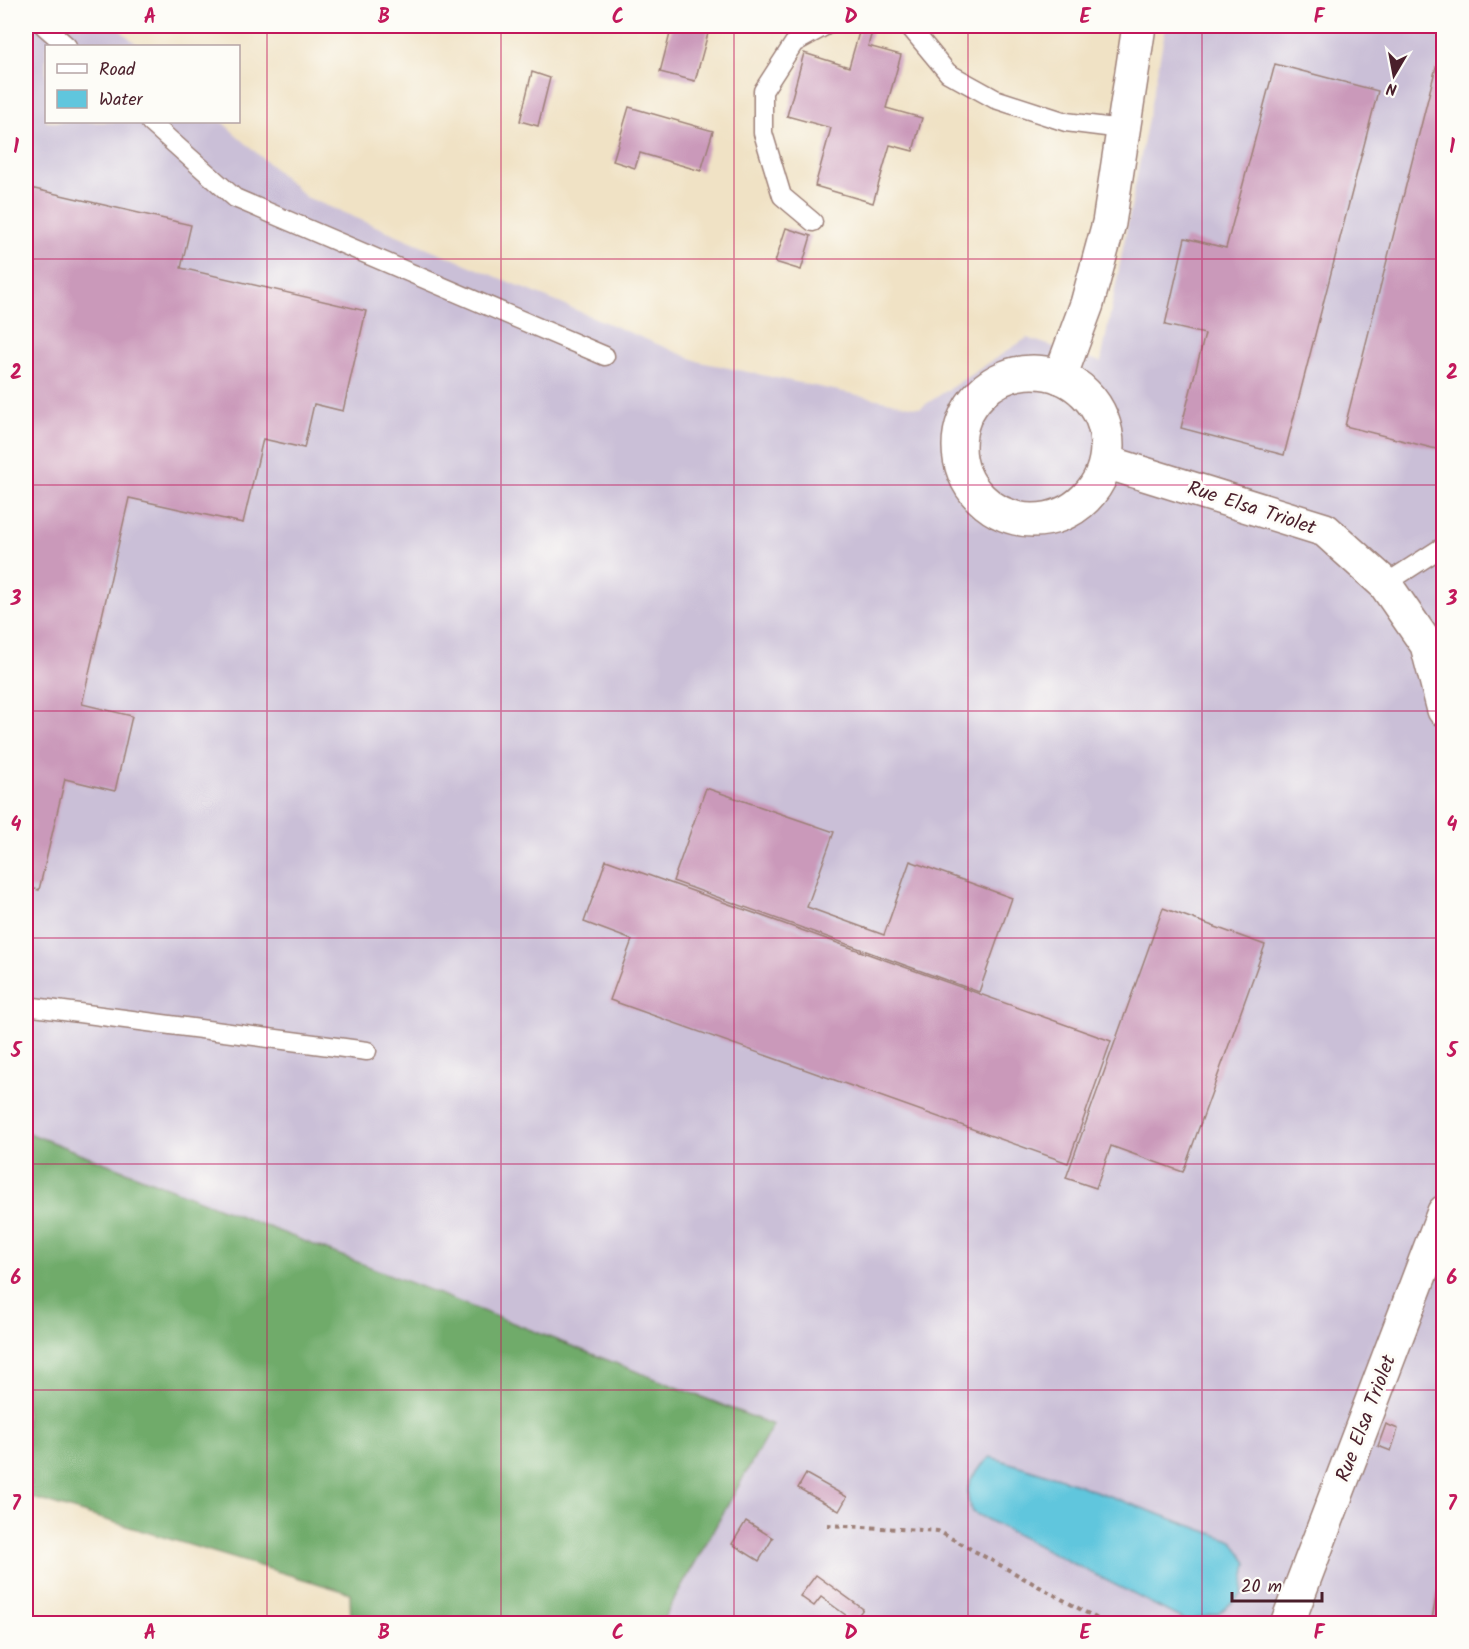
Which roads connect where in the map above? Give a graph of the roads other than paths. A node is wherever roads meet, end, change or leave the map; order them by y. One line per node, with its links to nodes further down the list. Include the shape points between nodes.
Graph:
1 (44, 26): 5 (lane)
2 (825, 26): 8 (lane, via 794,43 763,90 763,133 782,196)
3 (909, 26): 7 (lane, via 948,73 995,99 1066,122)
4 (1139, 26): 7 (street)
5 (66, 45)
6 (151, 123): 9 (lane, via 235,198)
7 (1122, 129): 10 (street, via 1109,223 1087,304)
8 (813, 222)
9 (605, 356)
10 (1060, 377): 11 (street, via 1082,391 1098,411 1107,435); 11 (street, via 1034,372 1007,377 984,390 967,410 959,436 962,471 981,500 1011,518 1046,520 1078,506 1096,486)
11 (1106, 462): 13 (street, Rue Elsa Triolet, via 1325,530)
12 (1443, 546): 13 (lane)
13 (1385, 584): 14 (street, Rue Elsa Triolet, via 1427,645)
14 (1443, 710)
15 (26, 1006): 16 (lane)
16 (367, 1051)
17 (1443, 1212): 18 (street, Rue Elsa Triolet)
18 (1287, 1623)

